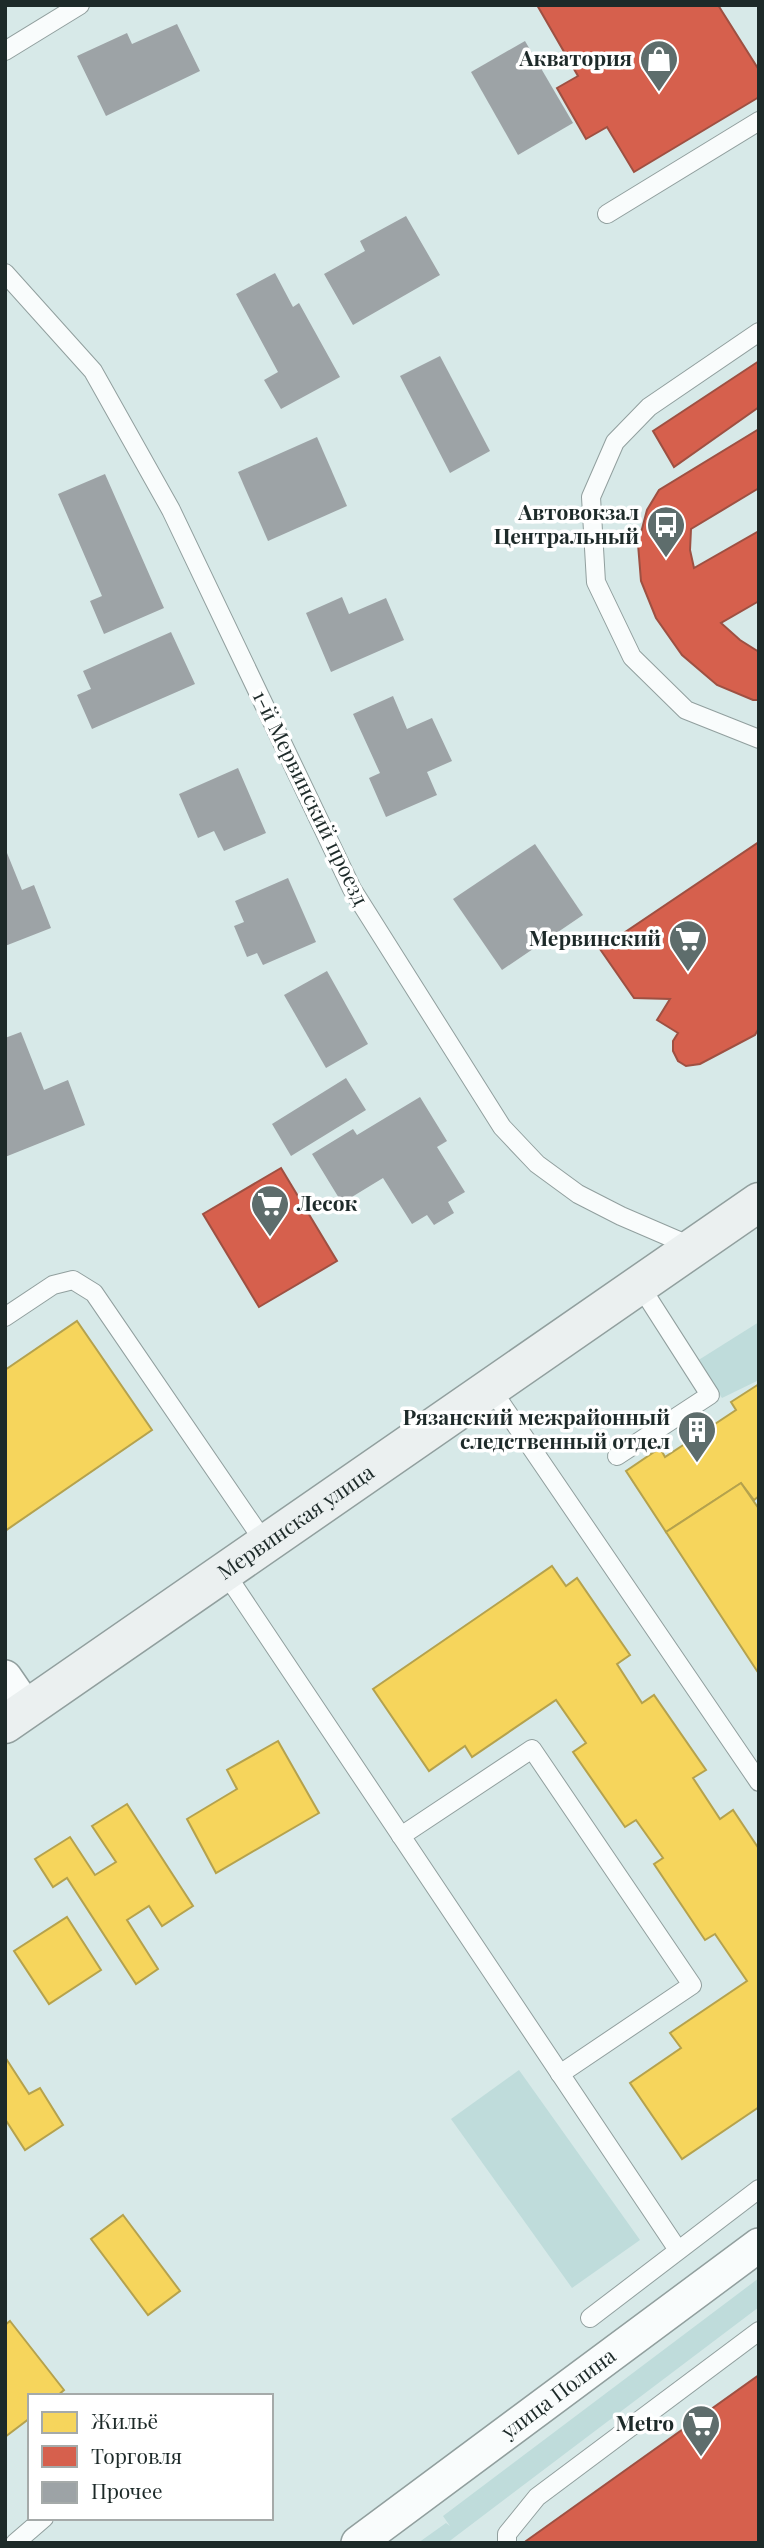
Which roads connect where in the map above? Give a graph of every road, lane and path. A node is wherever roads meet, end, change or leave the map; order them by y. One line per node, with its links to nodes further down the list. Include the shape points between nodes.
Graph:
1 (80, 5): 2 (lane)
2 (5, 51)
3 (759, 121): 4 (lane)
4 (607, 214)
5 (5, 274): 9 (lane, 1-й Мервинский проезд, via 93,371 171,510 352,889 502,1127 537,1164 578,1194)
6 (759, 332): 7 (lane, via 649,407 615,442 591,496 596,582 632,657 686,710)
7 (759, 739)
8 (759, 1202): 9 (street, Мервинская улица)
9 (693, 1247): 10 (street, Мервинская улица)
10 (639, 1284): 12 (street, Мервинская улица); 13 (lane, via 710,1395)
11 (5, 1317): 14 (lane, via 53,1285 74,1280 94,1293)
12 (490, 1387): 14 (street, Мервинская улица); 18 (lane)
13 (617, 1456)
14 (265, 1543): 15 (street, Мервинская улица)
15 (224, 1571): 17 (street, Мервинская улица); 19 (lane)
16 (5, 1677): 17 (street)
17 (16, 1716)
18 (759, 1782)
19 (401, 1836): 20 (lane); 20 (lane, via 532,1749 692,1985)
20 (560, 2074): 23 (lane)
21 (759, 2189): 23 (lane)
22 (759, 2245): 28 (street, улица Полина)
23 (678, 2250): 24 (lane)
24 (590, 2318)
25 (759, 2332): 29 (lane, via 537,2497 507,2534)
26 (42, 2520): 27 (lane)
27 (15, 2543)
28 (358, 2543)
29 (507, 2543)

